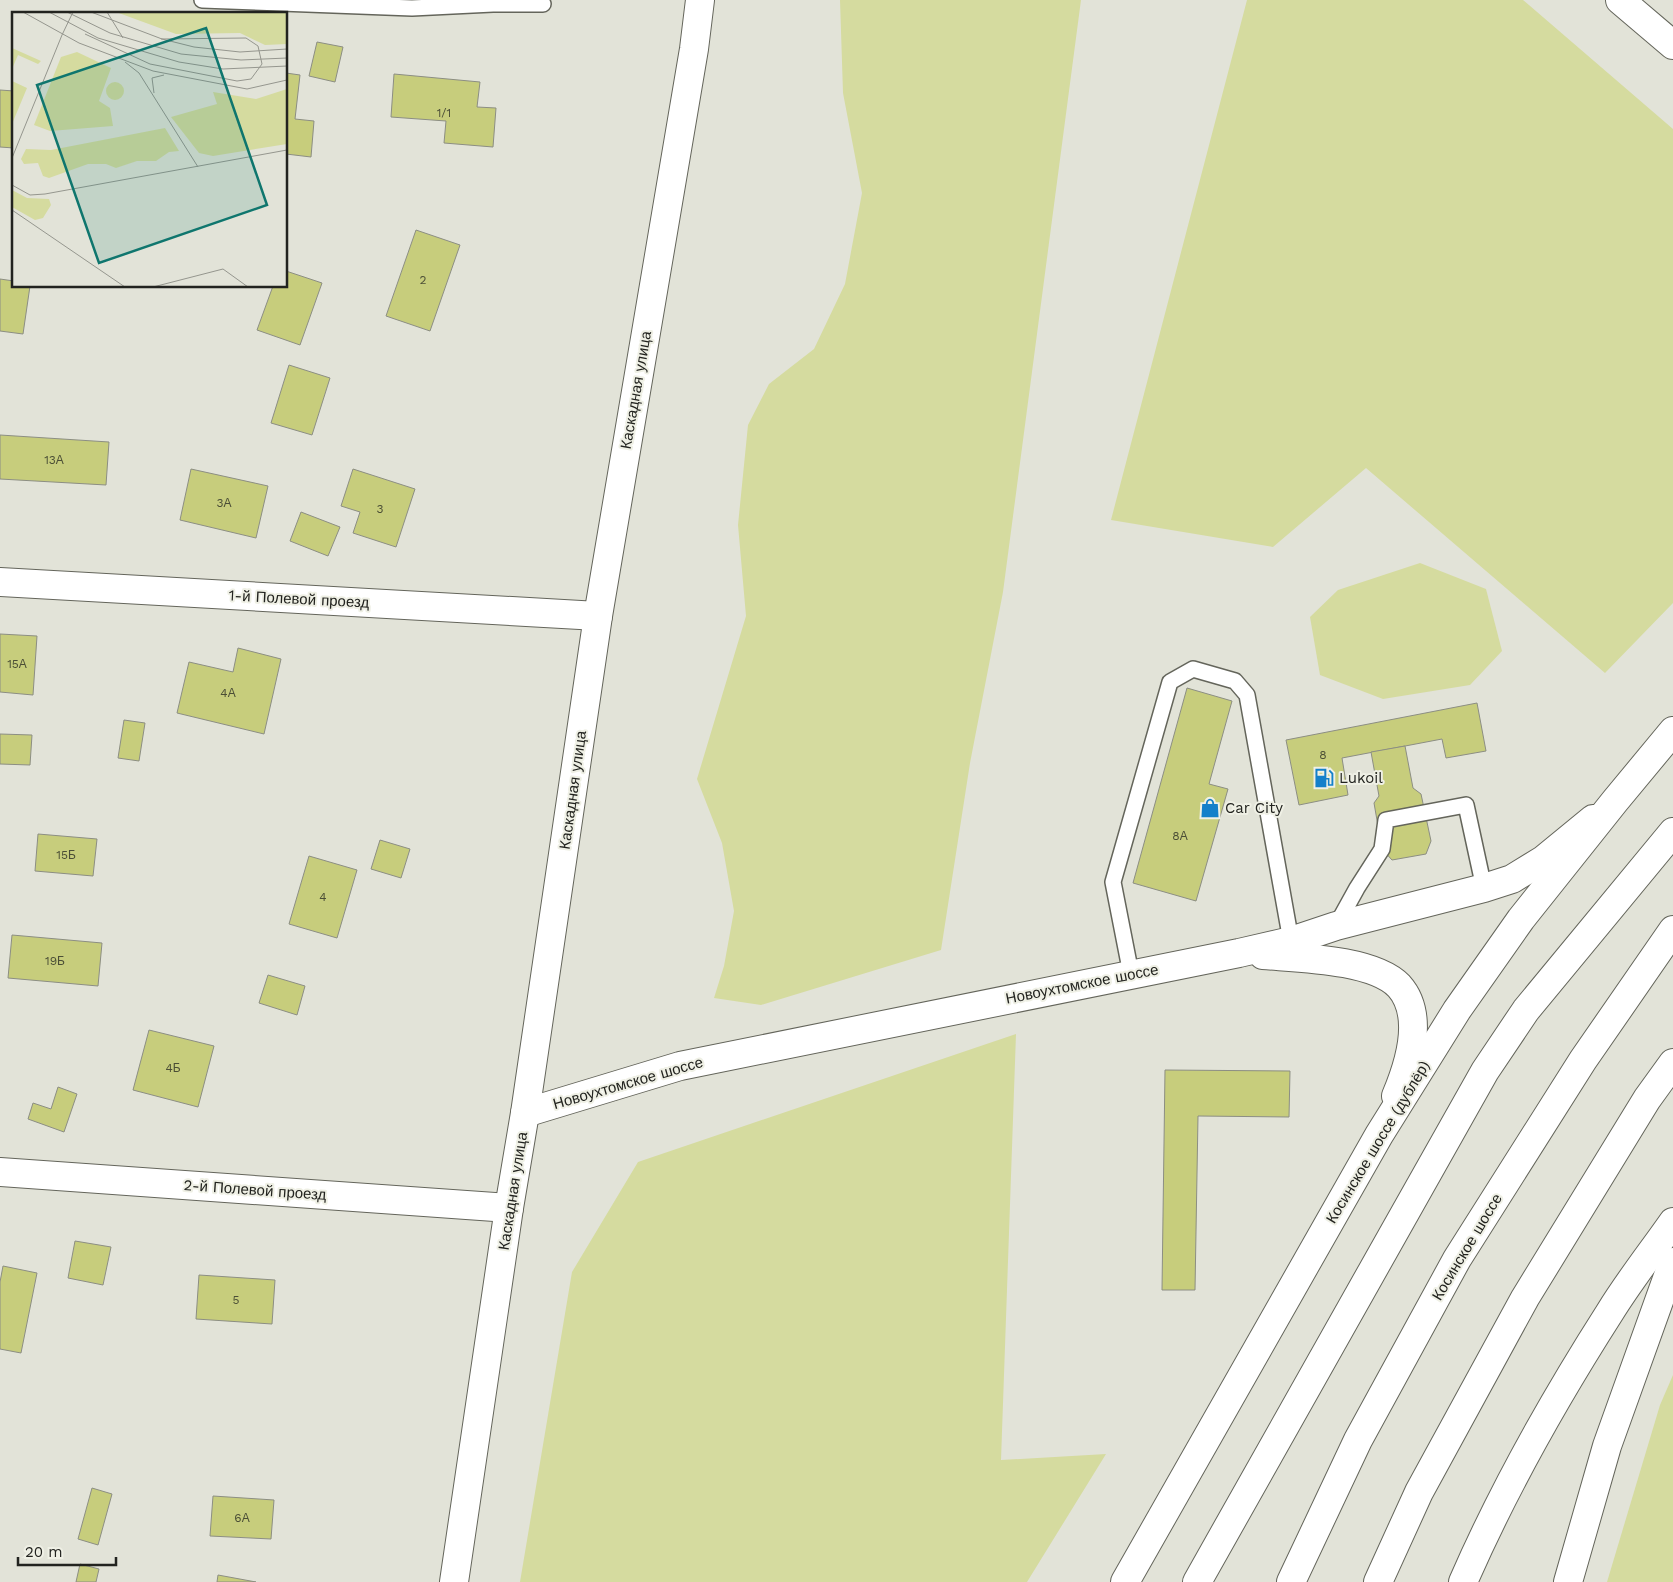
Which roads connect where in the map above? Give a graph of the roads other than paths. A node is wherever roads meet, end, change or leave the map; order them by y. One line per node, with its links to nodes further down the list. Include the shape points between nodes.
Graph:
1 (202, 0): 4 (lane, via 412,8)
2 (700, 0): 7 (main road, Каскадная улица)
3 (1620, 0): 5 (main road)
4 (542, 4)
5 (1673, 44)
6 (0, 582): 7 (main road, 1-й Полевой проезд)
7 (598, 616): 18 (main road, Каскадная улица)
8 (1673, 731): 9 (main road, Косинское шоссе (дублёр))
9 (1615, 800): 11 (main road, Новоухтомское шоссе, via 1543,860 1512,879); 19 (main road, Косинское шоссе (дублёр), via 1521,919 1468,995)
10 (1673, 832): 26 (main road, via 1526,1010 1485,1071)
11 (1484, 888): 12 (main road, Новоухтомское шоссе); 12 (lane, via 1466,805 1386,820 1382,849)
12 (1336, 926): 14 (main road, Новоухтомское шоссе)
13 (1673, 930): 27 (main road, Косинское шоссе, via 1583,1060 1457,1259 1358,1440)
14 (1291, 941): 15 (main road, Новоухтомское шоссе); 16 (lane, via 1247,695 1235,681 1193,669 1170,682 1113,882)
15 (1239, 953): 16 (main road, Новоухтомское шоссе); 19 (main road, via 1356,966 1384,976 1399,987 1408,1001 1413,1021 1412,1048 1406,1072)
16 (1131, 974): 18 (main road, Новоухтомское шоссе, via 680,1066)
17 (1673, 1063): 28 (main road, via 1647,1099 1525,1298 1419,1492)
18 (525, 1113): 21 (main road, Каскадная улица)
19 (1379, 1135): 25 (main road, Косинское шоссе (дублёр))
20 (0, 1172): 21 (main road, 2-й Полевой проезд)
21 (510, 1208): 24 (main road, Каскадная улица)
22 (1673, 1222): 29 (main road, via 1611,1311 1542,1424)
23 (1673, 1262): 30 (main road, via 1607,1446)
24 (454, 1582)
25 (1125, 1582)
26 (1196, 1582)
27 (1291, 1582)
28 (1378, 1582)
29 (1463, 1582)
30 (1568, 1582)

